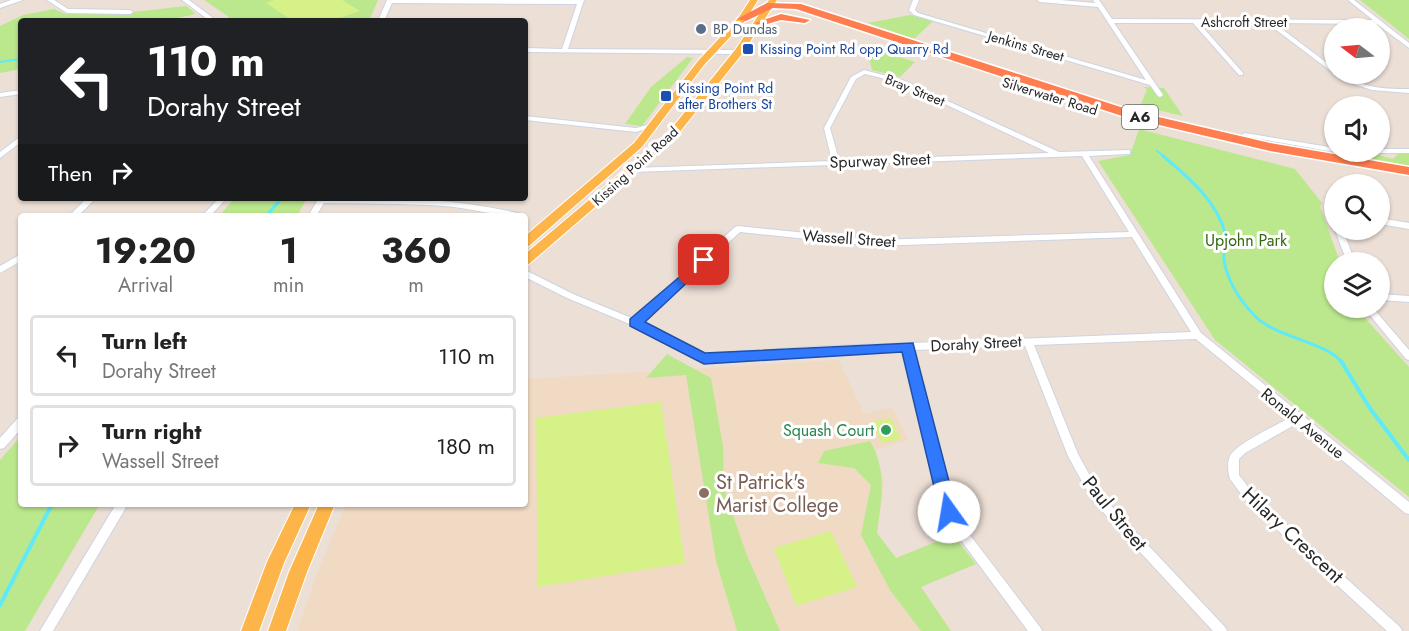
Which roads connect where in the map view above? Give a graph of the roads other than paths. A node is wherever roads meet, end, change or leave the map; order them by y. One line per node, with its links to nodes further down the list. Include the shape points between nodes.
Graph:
1 (19, 0): 13 (street)
2 (50, 0): 14 (street, via 67,11)
3 (185, 0): 15 (street)
4 (815, 0): 26 (highway, Silverwater Road / A6)
5 (916, 0): 34 (street, Jenkins Street, via 912,8 916,14)
6 (1040, 0): 11 (street)
7 (1351, 0): 17 (street)
8 (389, 1): 9 (street); 16 (street)
9 (489, 1): 10 (street)
10 (580, 1): 29 (street)
11 (1097, 2): 20 (street)
12 (765, 3): 18 (highway); 19 (highway, Silverwater Road / A6); 24 (main road, Kissing Point Road); 26 (highway, Silverwater Road / A6, via 803,8)
13 (0, 6)
14 (130, 12)
15 (210, 18)
16 (382, 18)
17 (1374, 18)
18 (742, 19): 30 (main road, Kissing Point Road)
19 (806, 20): 24 (highway, via 781,16); 54 (highway, Silverwater Road / A6, via 1175,133)
20 (1110, 21): 21 (street, Ashcroft Street); 34 (street)
21 (1194, 21): 22 (street, Ashcroft Street); 33 (street)
22 (1269, 22): 23 (street, Ashcroft Street); 32 (street)
23 (1324, 22)
24 (760, 23): 31 (main road, Kissing Point Road)
25 (1390, 31): 27 (street)
26 (908, 42): 53 (highway, Silverwater Road / A6, via 1129,114 1270,147)
27 (1409, 46)
28 (528, 50): 29 (street)
29 (565, 50): 30 (street)
30 (711, 52): 31 (street); 41 (main road, Kissing Point Road)
31 (739, 52): 52 (main road, Kissing Point Road, via 671,136)
32 (1324, 64)
33 (1241, 74)
34 (1151, 83): 39 (street)
35 (1355, 84): 36 (street, via 1369,89)
36 (1409, 91)
37 (18, 92): 38 (street)
38 (0, 95)
39 (1160, 95)
40 (528, 118): 41 (street, via 624,129)
41 (655, 125): 64 (main road, Kissing Point Road, via 621,162)
42 (1245, 135): 44 (street)
43 (18, 141): 50 (street)
44 (1324, 148)
45 (1390, 151): 46 (street)
46 (1409, 151)
47 (1127, 152): 49 (street, Spurway Street)
48 (1058, 154): 49 (street, Spurway Street); 51 (street, Spurway Street); 51 (street, Bray Street, via 900,81 864,72 853,78 827,128)
49 (1084, 154): 63 (street)
50 (0, 156)
51 (836, 162): 52 (street, Spurway Street)
52 (633, 170): 65 (main road, Kissing Point Road)
53 (1409, 171)
54 (1409, 180)
55 (89, 201): 58 (street)
56 (220, 201): 59 (street)
57 (386, 201): 60 (street, via 450,203)
58 (76, 213)
59 (209, 213)
60 (508, 213)
61 (1390, 223): 62 (street)
62 (1409, 226)
63 (1135, 234): 72 (street, Wassell Street, via 875,243 738,229); 73 (street)
64 (528, 240)
65 (528, 258)
66 (18, 259): 67 (street)
67 (0, 270)
68 (528, 275): 72 (street, Dorahy Street)
69 (1390, 298): 70 (street)
70 (1409, 299)
71 (1377, 318): 76 (street)
72 (635, 323): 75 (street, Dorahy Street, via 704,358)
73 (1198, 335): 74 (street, Dorahy Street); 77 (street, Ronald Avenue)
74 (1028, 341): 75 (street, Dorahy Street); 88 (street, Paul Street, via 1073,456 1096,497)
75 (908, 347): 87 (street, via 952,520)
76 (1409, 356)
77 (1297, 418): 83 (street, Ronald Avenue); 89 (street, Hilary Crescent, via 1241,450 1234,458 1234,476 1251,500)
78 (18, 425): 79 (street)
79 (0, 445)
80 (120, 507): 84 (street)
81 (302, 507): 85 (main road)
82 (326, 507): 86 (main road)
83 (1409, 509)
84 (46, 631)
85 (250, 631)
86 (277, 631)
87 (1036, 631)
88 (1221, 631)
89 (1396, 631)

